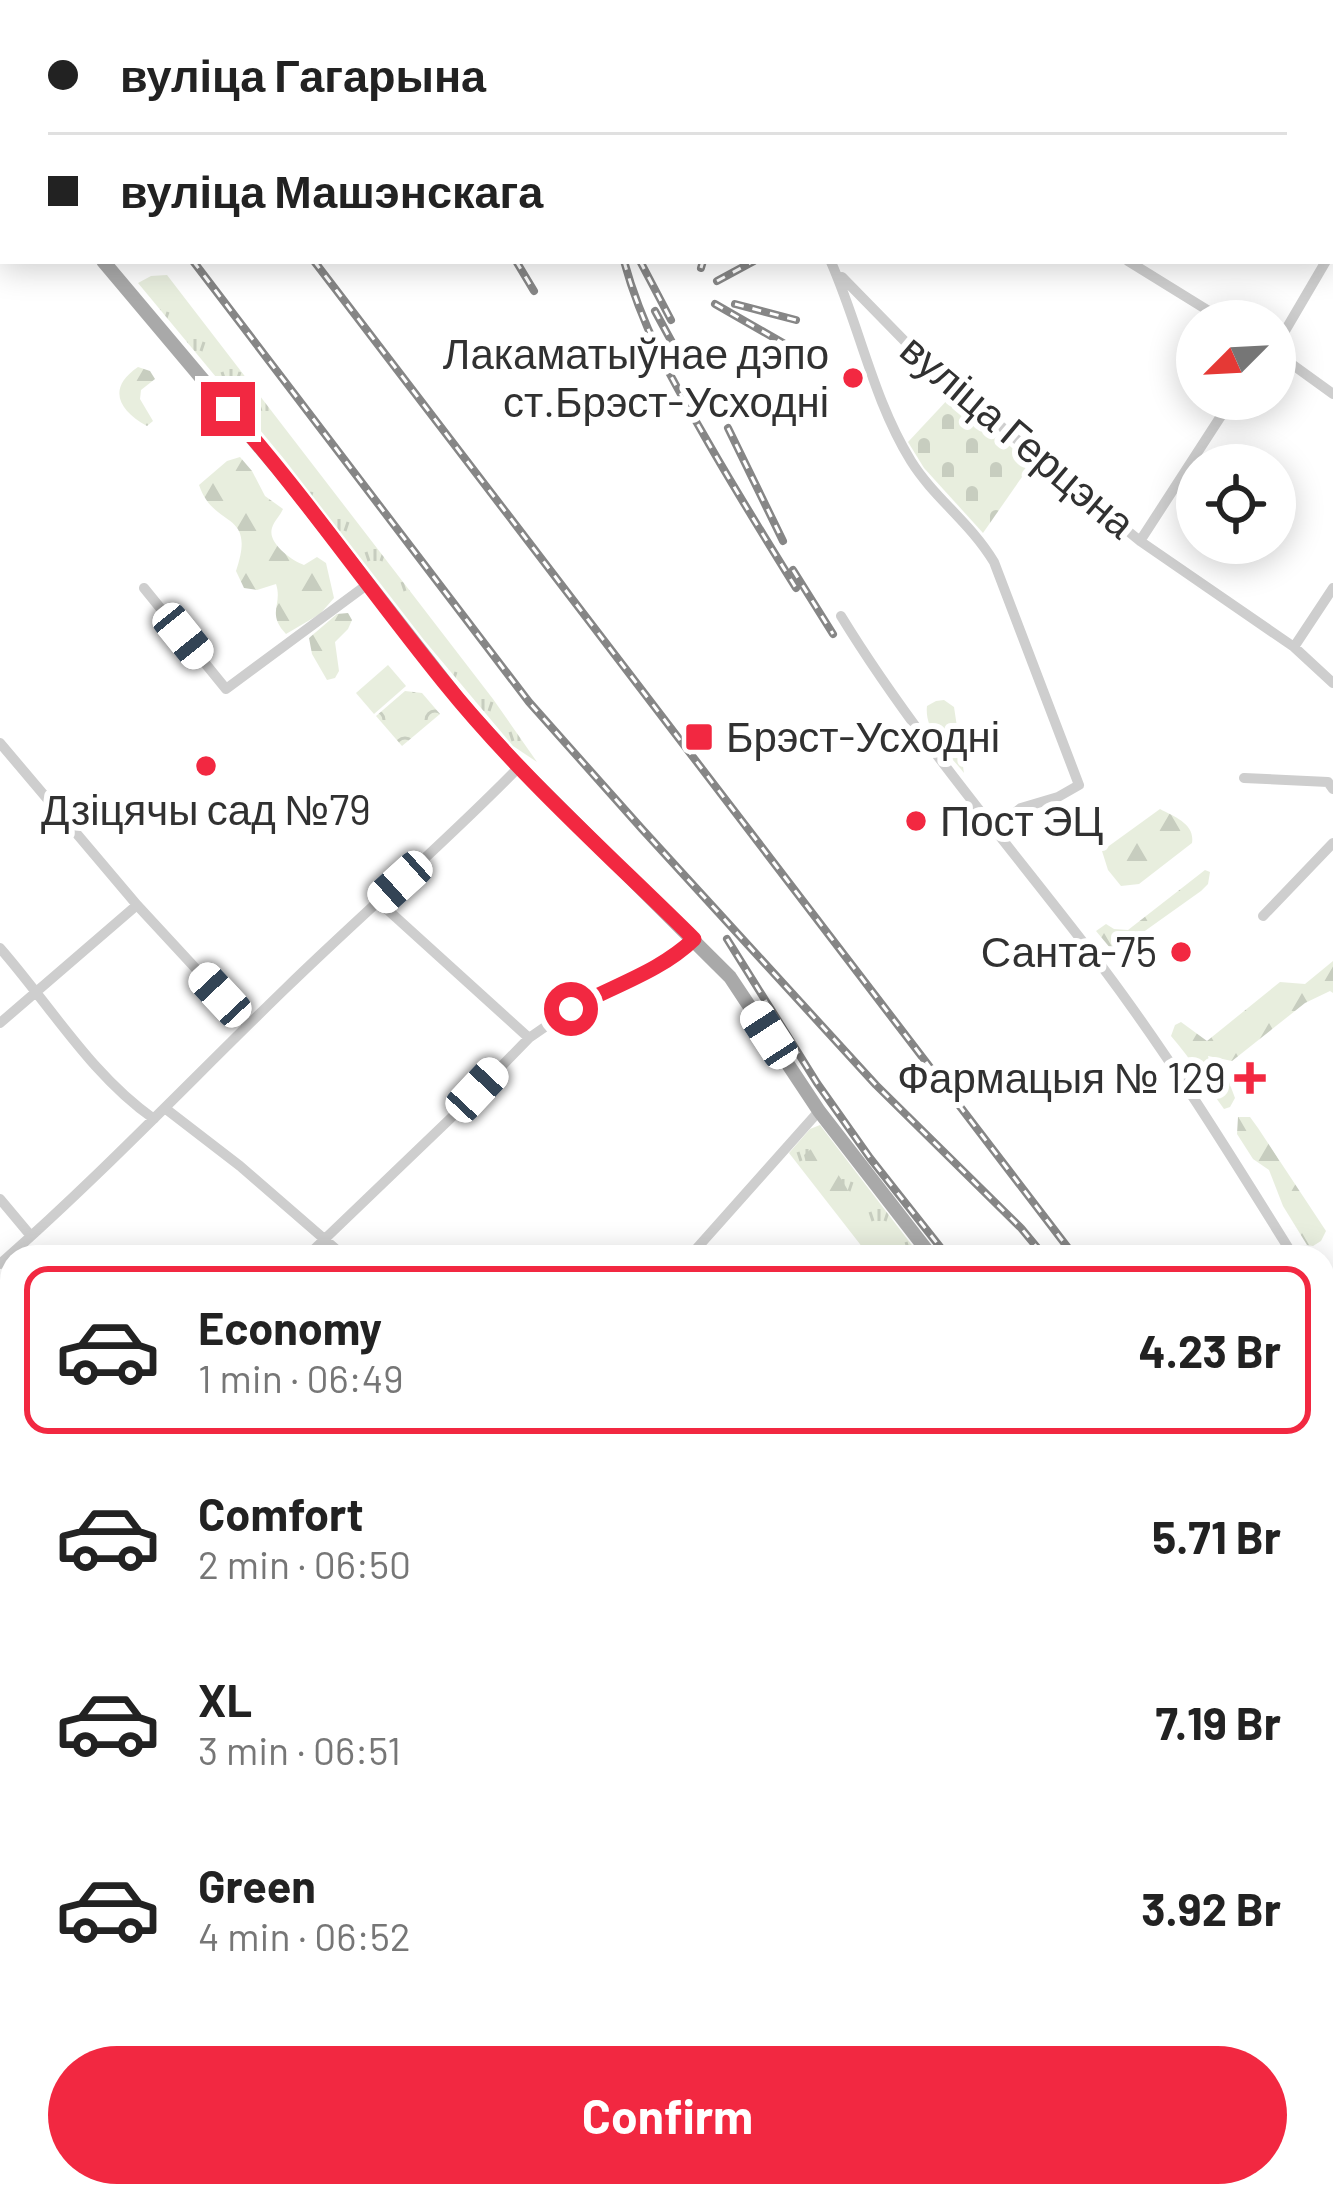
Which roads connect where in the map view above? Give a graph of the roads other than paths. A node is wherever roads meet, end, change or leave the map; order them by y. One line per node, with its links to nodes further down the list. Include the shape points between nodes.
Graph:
1 (106, 264): 12 (main road)
2 (832, 264): 22 (street, via 879,400 913,463 978,535 1004,583 1079,785 1021,808)
3 (833, 264): 11 (street, вуліца Герцэна, via 928,365)
4 (1133, 264): 6 (street)
5 (1324, 264): 7 (street)
6 (1191, 300)
7 (1296, 313)
8 (1296, 366): 9 (street)
9 (1333, 394)
10 (1218, 420): 11 (street)
11 (1140, 541): 16 (street, вуліца Герцэна)
12 (368, 584): 13 (street, via 226,689); 19 (main road)
13 (144, 588)
14 (1333, 588): 16 (street)
15 (842, 616): 22 (street)
16 (1294, 647): 17 (street, вуліца Герцэна)
17 (1333, 683)
18 (0, 742): 25 (street)
19 (519, 767): 24 (street); 27 (main road)
20 (1244, 778): 21 (street, via 1328,782)
21 (1333, 789)
22 (995, 829): 44 (street, via 1126,1000)
23 (1333, 843): 26 (street)
24 (380, 902): 31 (street); 32 (street)
25 (137, 905): 29 (street); 31 (street)
26 (1263, 916)
27 (694, 939): 32 (street); 34 (main road, via 740,991)
28 (0, 947): 29 (street)
29 (37, 990): 30 (street); 35 (street, via 119,1091)
30 (0, 1023)
31 (248, 1025): 33 (street)
32 (529, 1038): 38 (street)
33 (166, 1109): 35 (street); 38 (street)
34 (819, 1111): 42 (street); 43 (main road)
35 (154, 1119): 37 (street)
36 (0, 1199): 37 (street)
37 (31, 1236): 39 (street)
38 (325, 1238): 40 (street); 41 (street)
39 (21, 1245)
40 (318, 1245)
41 (332, 1245)
42 (700, 1245)
43 (923, 1245)
44 (1286, 1245)

